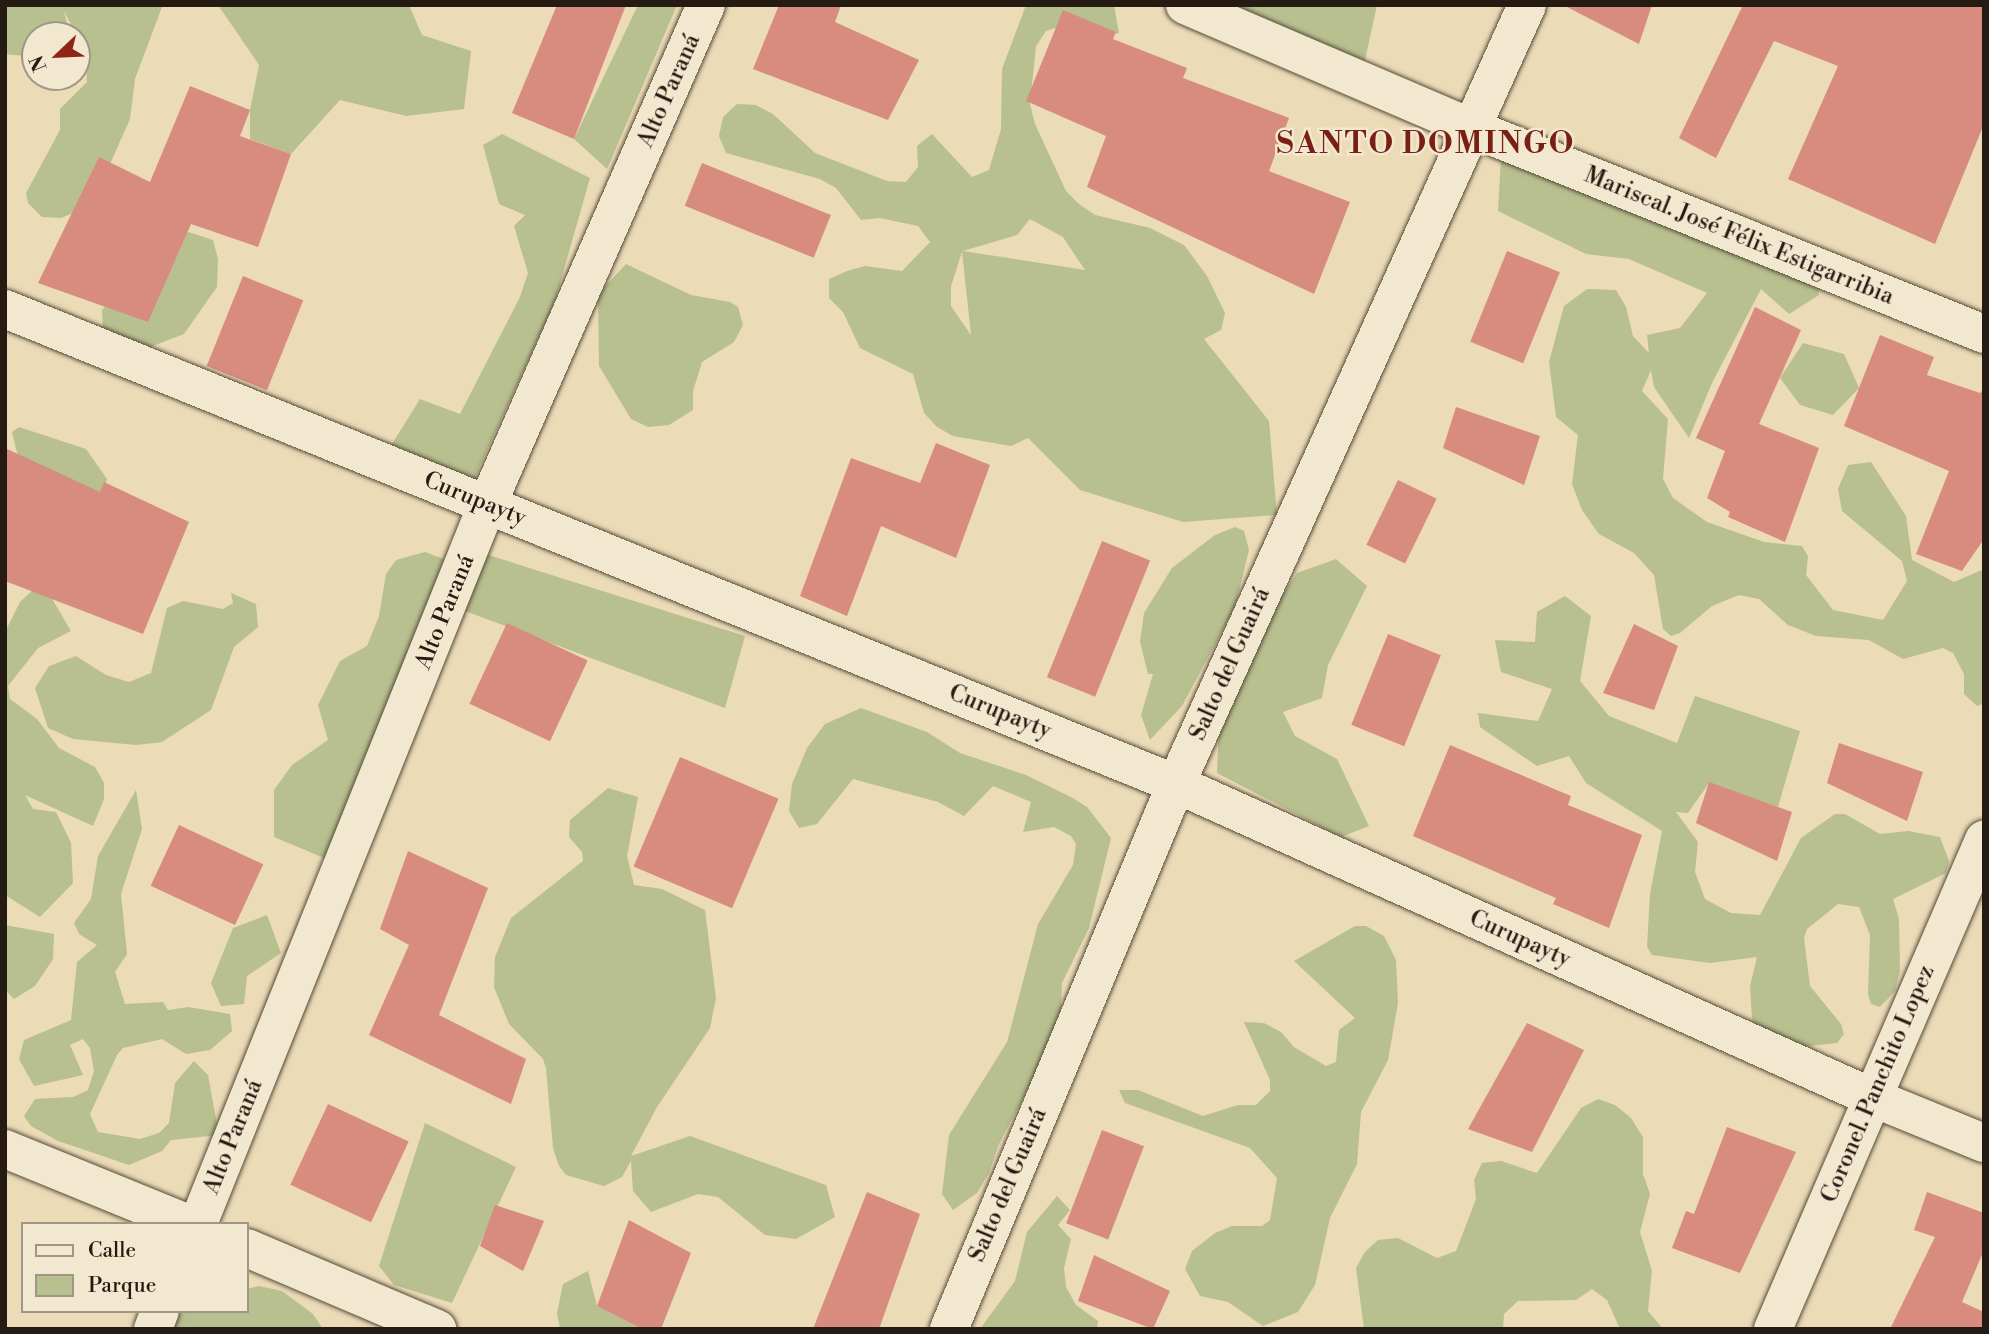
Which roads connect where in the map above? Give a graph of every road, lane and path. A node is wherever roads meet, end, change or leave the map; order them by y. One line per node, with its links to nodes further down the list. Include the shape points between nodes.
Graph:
1 (706, 5): 7 (street, Alto Paraná)
2 (1185, 5): 4 (street, Mariscal. José Félix Estigarribia)
3 (1527, 5): 4 (street, Salto del Guairá)
4 (1474, 129): 6 (street, Mariscal. José Félix Estigarribia); 8 (street, Salto del Guairá)
5 (5, 309): 7 (street, Curupayty)
6 (1984, 334)
7 (487, 505): 8 (street, Curupayty); 14 (street, Alto Paraná)
8 (1176, 784): 10 (street, Curupayty); 17 (street, Salto del Guairá)
9 (1984, 840): 10 (street, Coronel. Panchito Lopez)
10 (1871, 1097): 11 (street, Curupayty); 18 (street, Coronel. Panchito Lopez)
11 (1984, 1143)
12 (5, 1149): 13 (street)
13 (184, 1222)
14 (199, 1222)
15 (248, 1248): 16 (street)
16 (437, 1329)
17 (949, 1329)
18 (1773, 1329)

